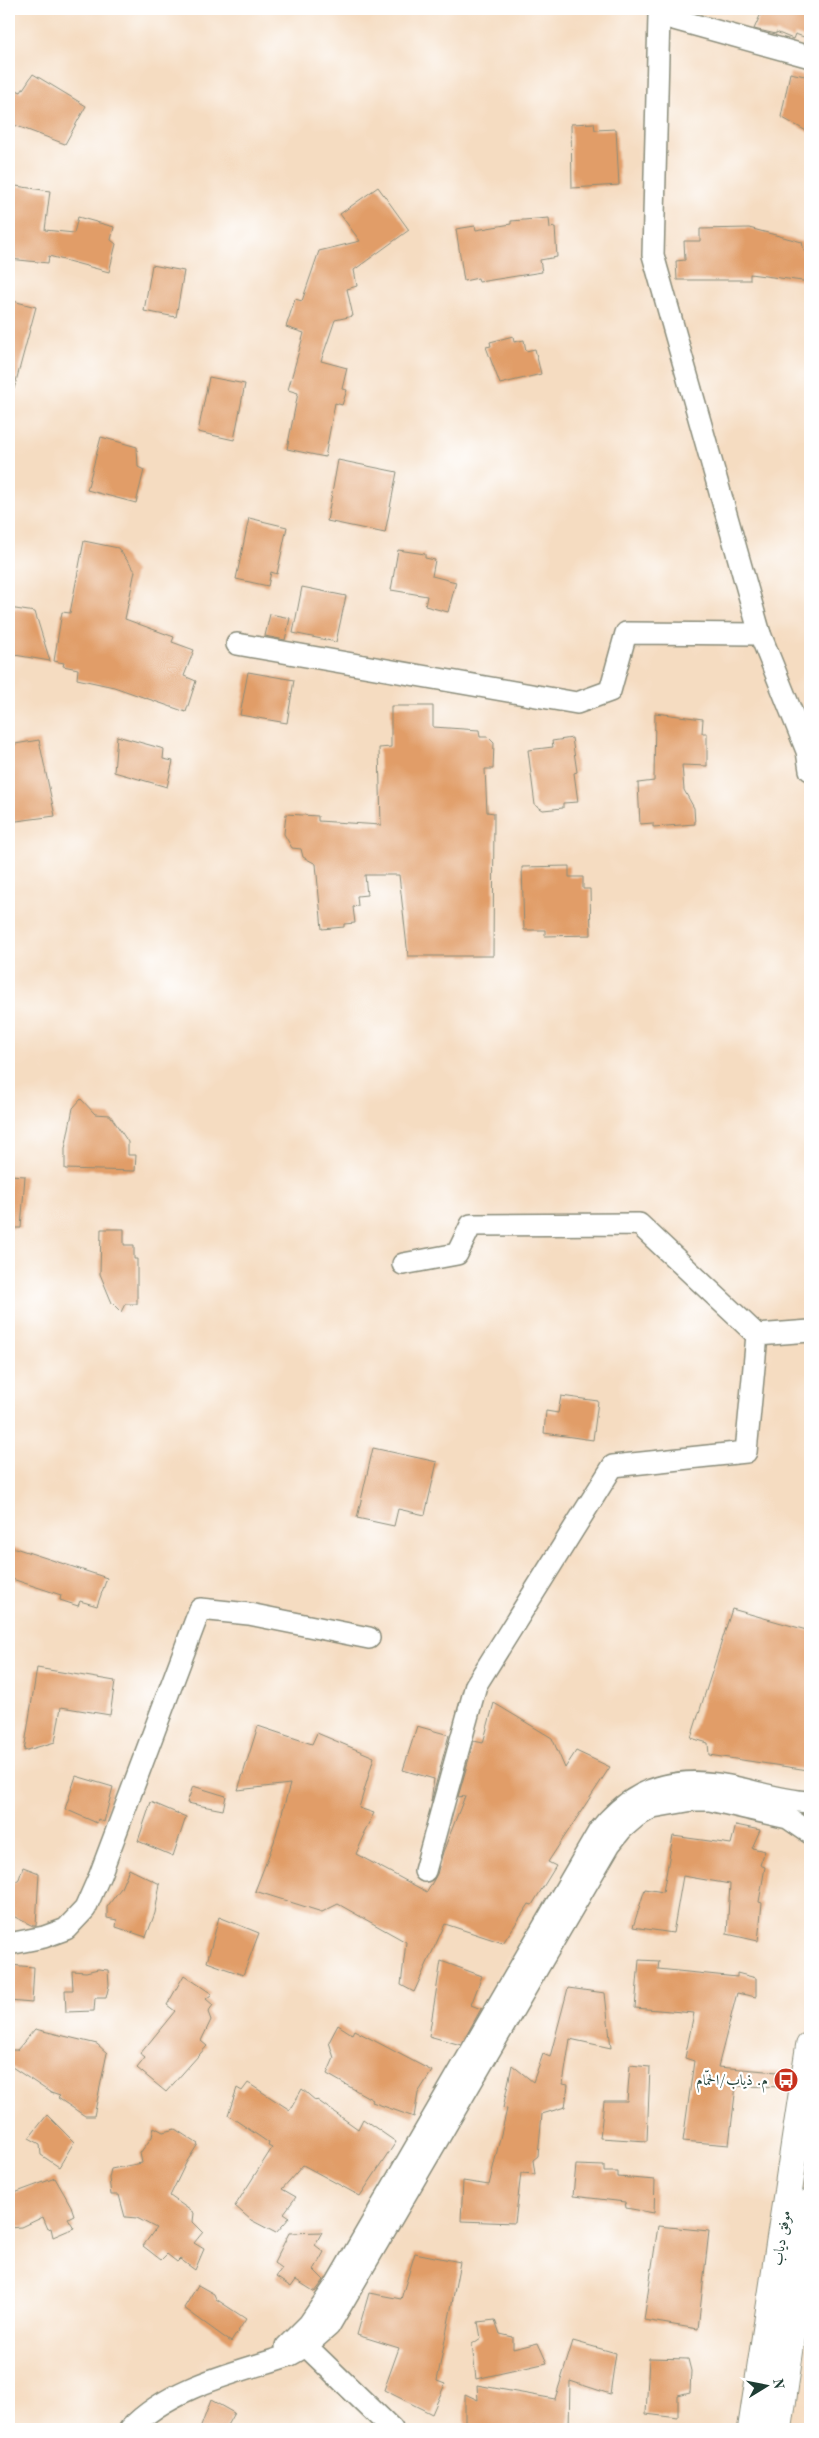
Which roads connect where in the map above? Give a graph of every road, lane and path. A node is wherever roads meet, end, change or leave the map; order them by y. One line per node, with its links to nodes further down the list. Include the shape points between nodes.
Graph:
1 (810, 57): 2 (street, via 659,15 653,255)
2 (760, 634): 3 (street, via 626,633 610,691 577,703); 4 (street, via 807,751)
3 (237, 644)
4 (810, 770)
5 (403, 1264): 7 (street, via 457,1254 471,1224 639,1224)
6 (810, 1331): 7 (street)
7 (757, 1335): 11 (street, via 746,1452 613,1466 476,1686)
8 (369, 1638): 12 (street, via 249,1614 200,1609 85,1909 66,1929)
9 (810, 1802): 16 (street, via 693,1782 649,1790 613,1814 594,1840)
10 (810, 1833): 16 (street, via 788,1818 710,1800 672,1802 653,1807 622,1829 340,2310 329,2326)
11 (426, 1871)
12 (9, 1944)
13 (810, 2046): 19 (main road, موفق دياب)
14 (810, 2202): 15 (main road, موفق دياب)
15 (806, 2259): 20 (main road, موفق دياب)
16 (302, 2341): 17 (street, via 290,2355 188,2390 161,2404); 18 (street)
17 (130, 2429)
18 (392, 2429)
19 (752, 2429)
20 (778, 2429)

